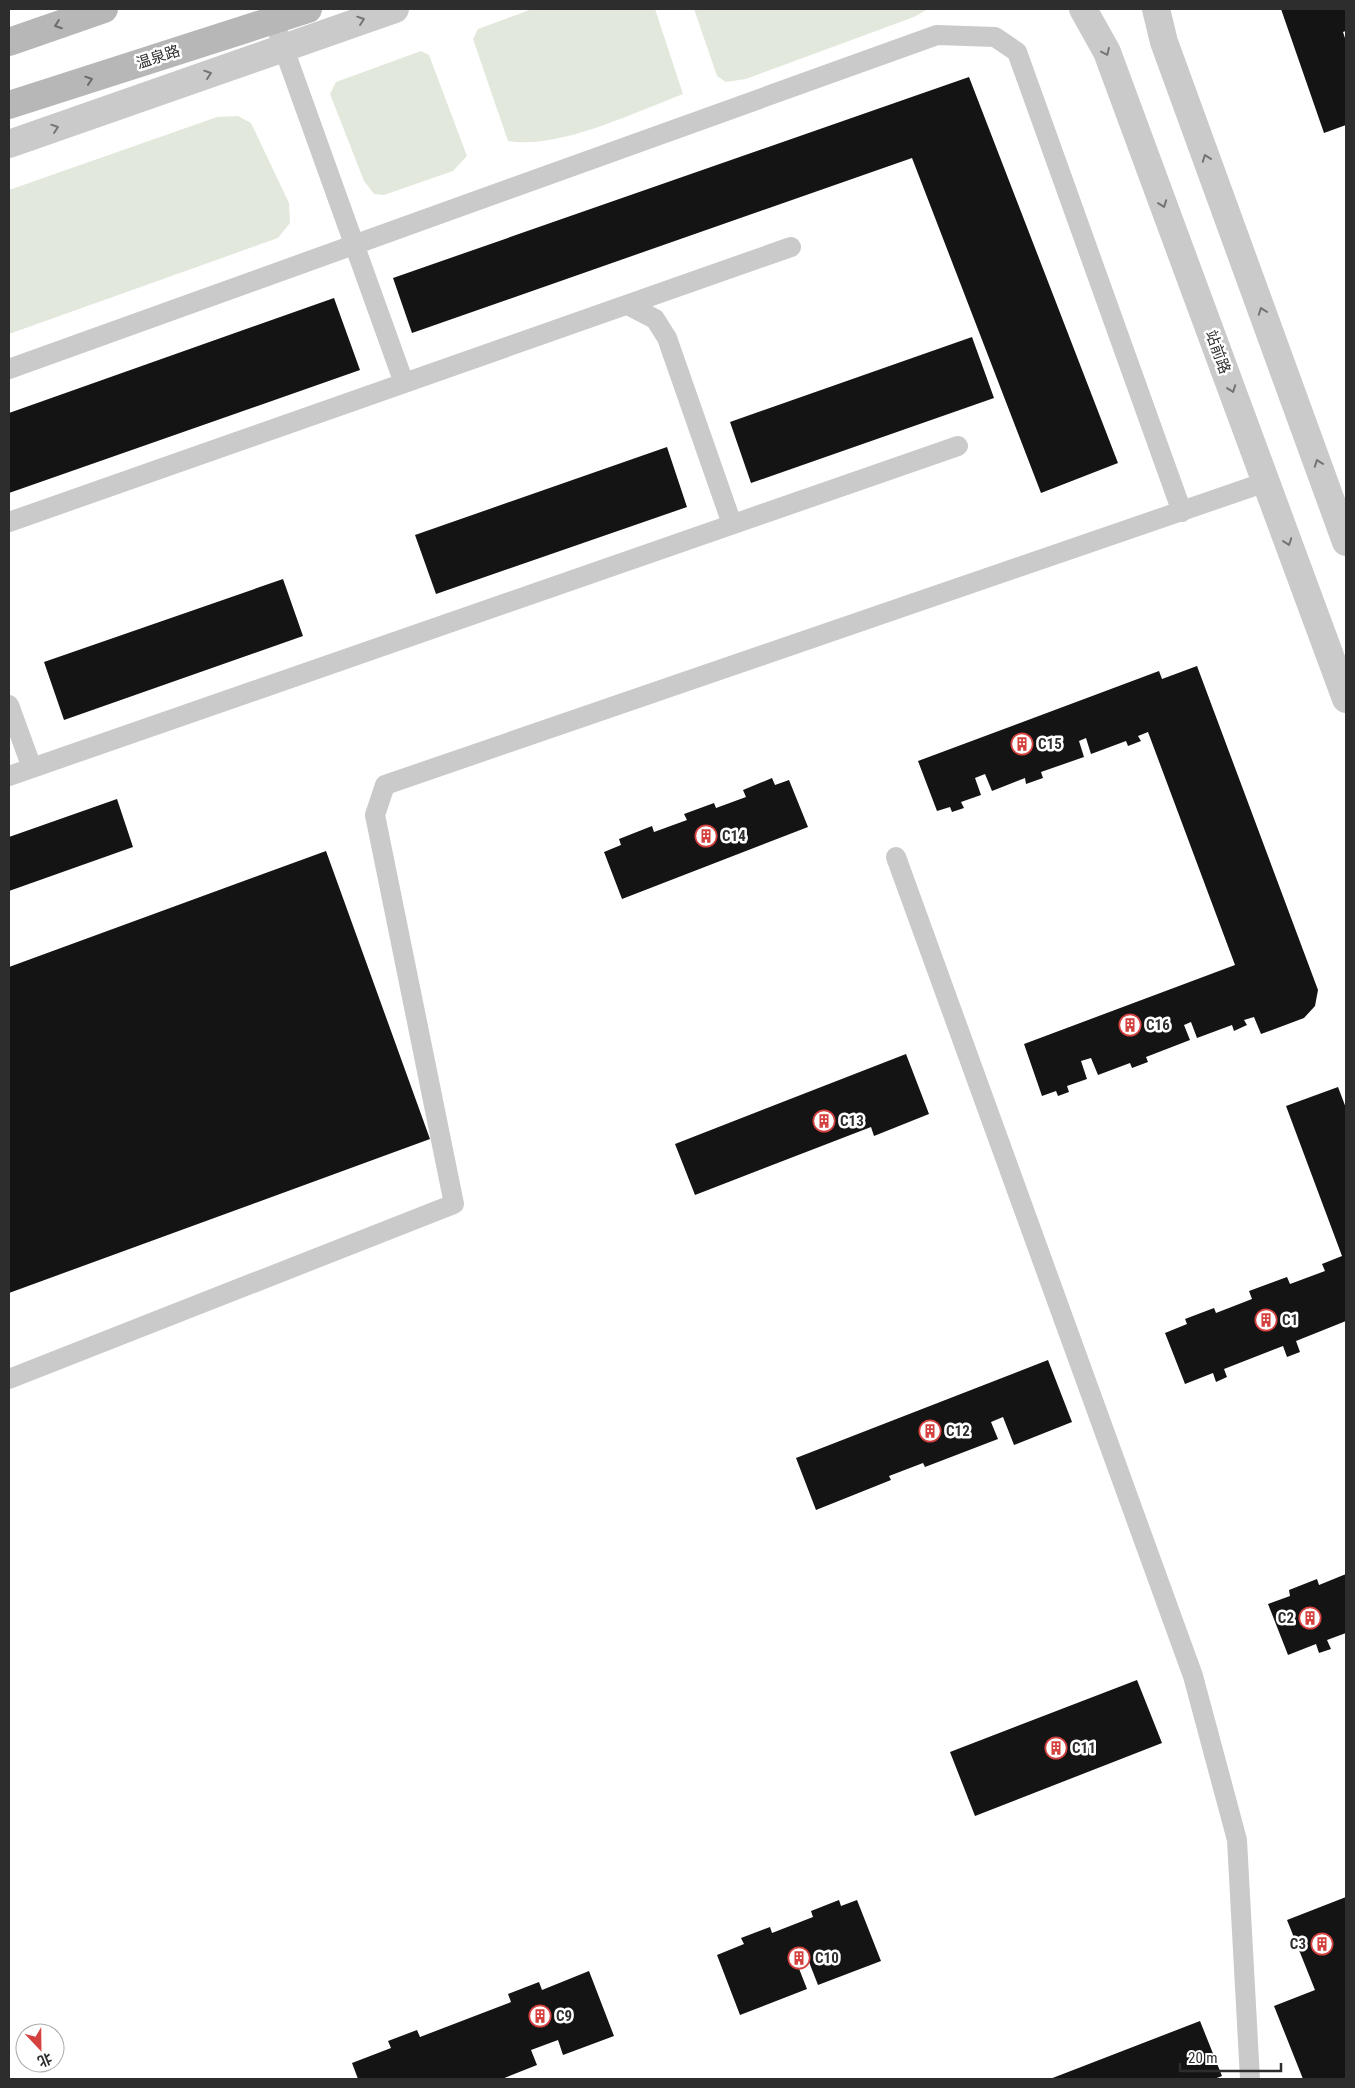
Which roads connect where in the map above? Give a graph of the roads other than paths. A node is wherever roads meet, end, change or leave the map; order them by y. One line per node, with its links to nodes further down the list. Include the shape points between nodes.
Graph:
1 (104, 9): 7 (main road, one-way to 7)
2 (308, 9): 6 (main road, 温泉路)
3 (395, 9): 8 (street, one-way to 3)
4 (1083, 9): 17 (street, 站前路, one-way to 17, via 1107,52)
5 (1156, 9): 18 (street, one-way to 5, via 1164,42)
6 (274, 21): 8 (lane); 9 (main road, 温泉路, one-way to 6)
7 (9, 42)
8 (284, 48): 10 (street, one-way to 8); 11 (lane)
9 (9, 105)
10 (9, 144)
11 (354, 245): 14 (lane); 15 (lane); 19 (lane, via 937,35 996,37 1017,52)
12 (792, 247): 13 (lane)
13 (628, 305): 15 (lane); 21 (lane, via 654,319 667,338)
14 (9, 369)
15 (404, 383): 20 (lane)
16 (958, 446): 21 (lane)
17 (1266, 482): 19 (lane); 23 (street, 站前路, one-way to 23)
18 (1338, 495): 22 (street)
19 (1182, 512): 28 (lane, via 385,785 375,815 454,1204)
20 (9, 522)
21 (732, 524): 25 (lane)
22 (1346, 542)
23 (1346, 699)
24 (9, 705): 25 (lane)
25 (32, 768): 26 (lane)
26 (9, 776)
27 (896, 857): 29 (lane, via 1193,1676 1237,1840)
28 (9, 1379)
29 (1250, 2079)

